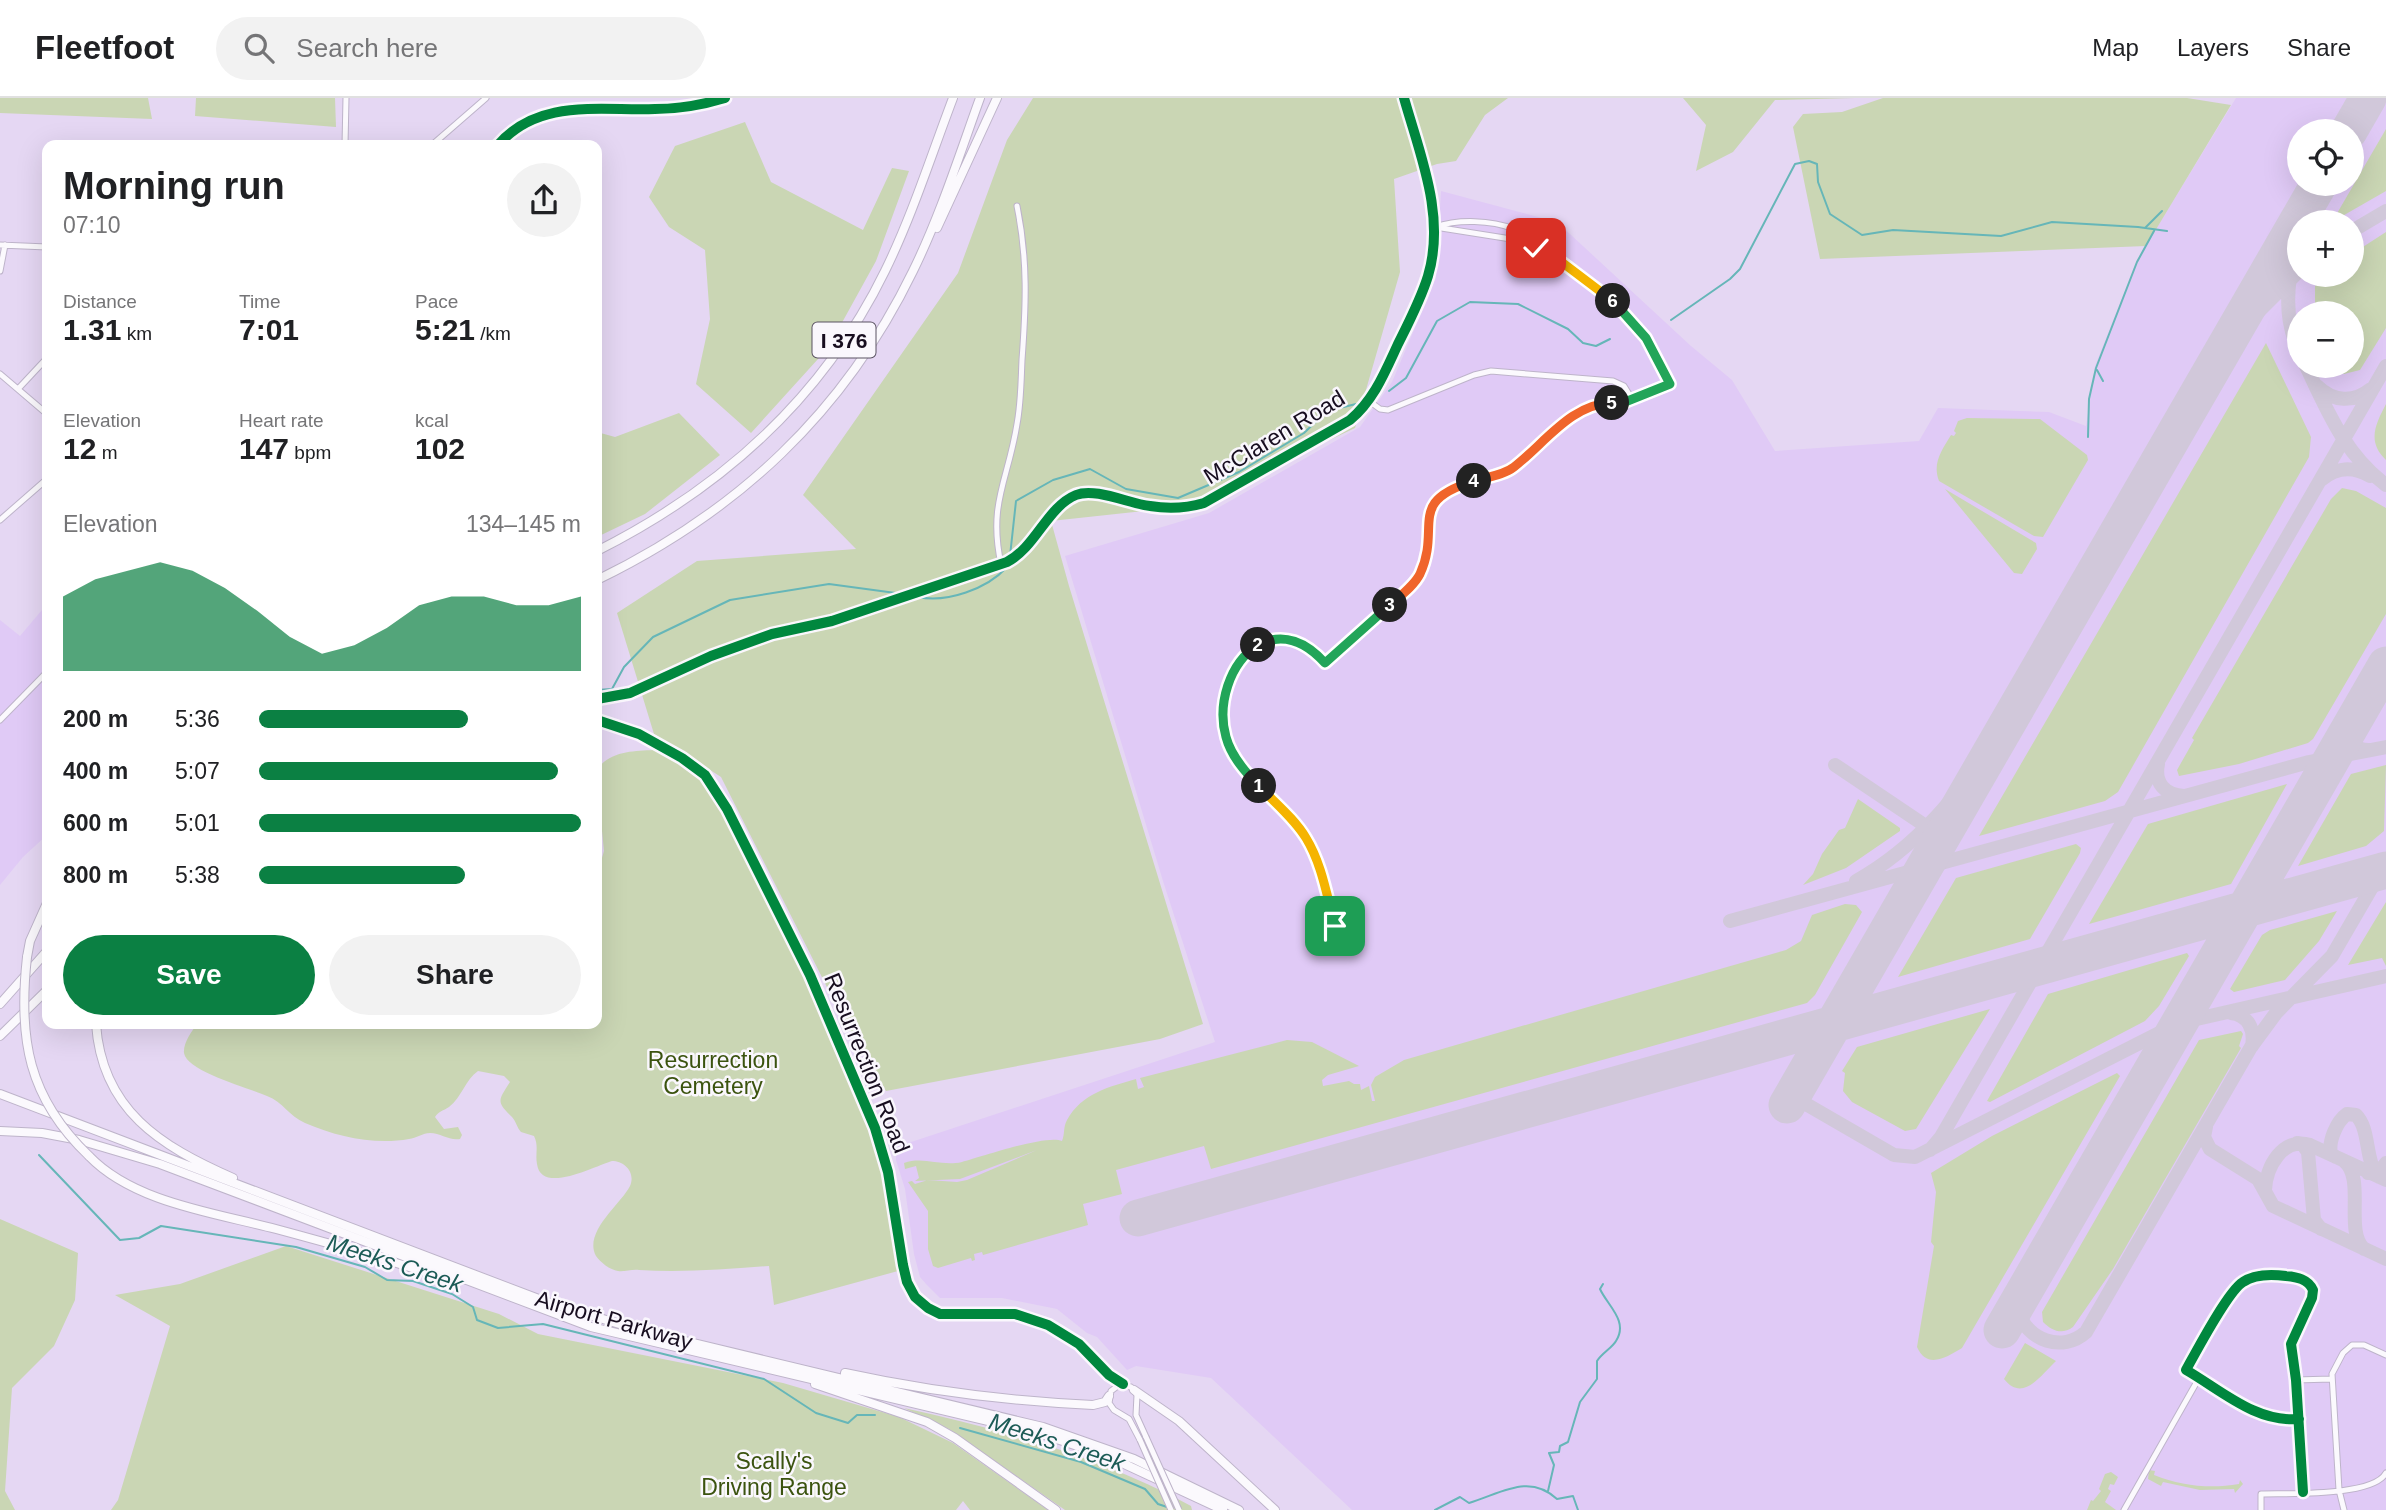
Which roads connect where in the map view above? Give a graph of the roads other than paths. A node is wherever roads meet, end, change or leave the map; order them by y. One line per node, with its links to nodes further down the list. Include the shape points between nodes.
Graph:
1 (346, 98): 8 (street)
2 (486, 98): 9 (street)
3 (722, 98): 10 (street, via 668,109 555,110 523,123)
4 (952, 98): 26 (highway, I 376, via 886,270 832,359 760,441 701,490)
5 (980, 98): 18 (highway, I 376, via 914,270)
6 (997, 98): 18 (highway, via 911,288)
7 (1404, 98): 12 (street, McClaren Road, via 1430,191)
8 (345, 140)
9 (438, 140)
10 (504, 140)
11 (1017, 206): 27 (street, via 1027,272 1025,321 1017,422 996,504)
12 (1435, 227): 15 (street, via 1511,239); 15 (street, via 1460,223 1503,226 1531,237); 22 (street, McClaren Road, via 1426,284)
13 (2, 245): 14 (street); 16 (street)
14 (42, 247)
15 (1547, 251): 21 (street, via 1627,315 1650,344 1670,384)
16 (0, 271)
17 (42, 363): 20 (street)
18 (853, 372): 28 (highway, I 376, via 804,431 749,485 680,536)
19 (0, 374): 20 (street)
20 (18, 389): 23 (street)
21 (1632, 399): 22 (street, via 1624,386 1613,380 1500,370 1474,375 1388,410); 34 (street, via 1593,405 1541,441 1513,468 1441,494 1432,510 1418,578 1325,663 1299,642 1274,639 1251,649 1233,674 1224,704 1226,738 1241,767 1308,841)
22 (1369, 401): 27 (street, McClaren Road, via 1344,424 1204,503 1156,507 1079,493 1066,500 1021,555)
23 (42, 410)
24 (42, 483): 25 (street)
25 (0, 520)
26 (602, 548)
27 (1001, 564): 30 (street, McClaren Road, via 832,621 772,634 630,693)
28 (602, 577)
29 (42, 677): 31 (street)
30 (602, 698)
31 (0, 720)
32 (602, 722): 47 (street, Resurrection Road, via 639,734 682,758 705,775 727,809 810,975 875,1128 888,1172 903,1265 915,1297 940,1314 1015,1314 1037,1320 1079,1344)
33 (42, 914): 43 (highway, bridge, via 27,957 24,1024 34,1077 56,1120 119,1180 163,1199 354,1250)
34 (1335, 926)
35 (42, 957): 37 (highway)
36 (42, 995): 39 (highway)
37 (0, 1004)
38 (97, 1029): 42 (highway, via 106,1073 116,1095 153,1134 205,1166)
39 (0, 1035)
40 (0, 1094): 42 (highway, Airport Parkway)
41 (0, 1131): 43 (highway, Airport Parkway, via 79,1140 160,1164)
42 (362, 1232): 44 (highway, Airport Parkway, via 544,1301)
43 (553, 1315): 46 (highway, Airport Parkway)
44 (666, 1336): 53 (highway, via 945,1393 1093,1405 1105,1402); 63 (highway, Airport Parkway, via 1053,1430 1134,1459)
45 (2386, 1355): 49 (street, via 2352,1345)
46 (748, 1364): 59 (highway, via 927,1422); 62 (highway, Airport Parkway, via 1039,1433 1107,1456)
47 (1104, 1370): 51 (street, Resurrection Road); 53 (street, Resurrection Road)
48 (2199, 1378): 50 (street, via 2186,1370 2237,1287 2252,1278 2275,1275 2302,1279 2314,1290 2291,1342); 54 (street, via 2264,1416); 65 (street)
49 (2331, 1379): 50 (street); 57 (street)
50 (2296, 1380): 54 (street)
51 (1123, 1384): 52 (street, Resurrection Road); 53 (street)
52 (1134, 1390): 55 (street); 64 (highway, via 1185,1426)
53 (1110, 1394): 55 (street, via 1110,1406 1129,1419)
54 (2299, 1419): 58 (street)
55 (1143, 1438): 60 (street, bridge); 61 (street, bridge)
56 (2386, 1473): 57 (street, via 2374,1484)
57 (2339, 1490): 58 (street); 67 (street)
58 (2303, 1492): 66 (street, via 2261,1494)
59 (1056, 1510)
60 (1171, 1510)
61 (1179, 1510)
62 (1223, 1510)
63 (1239, 1510)
64 (1275, 1510)
65 (2124, 1510)
66 (2261, 1510)
67 (2344, 1510)

